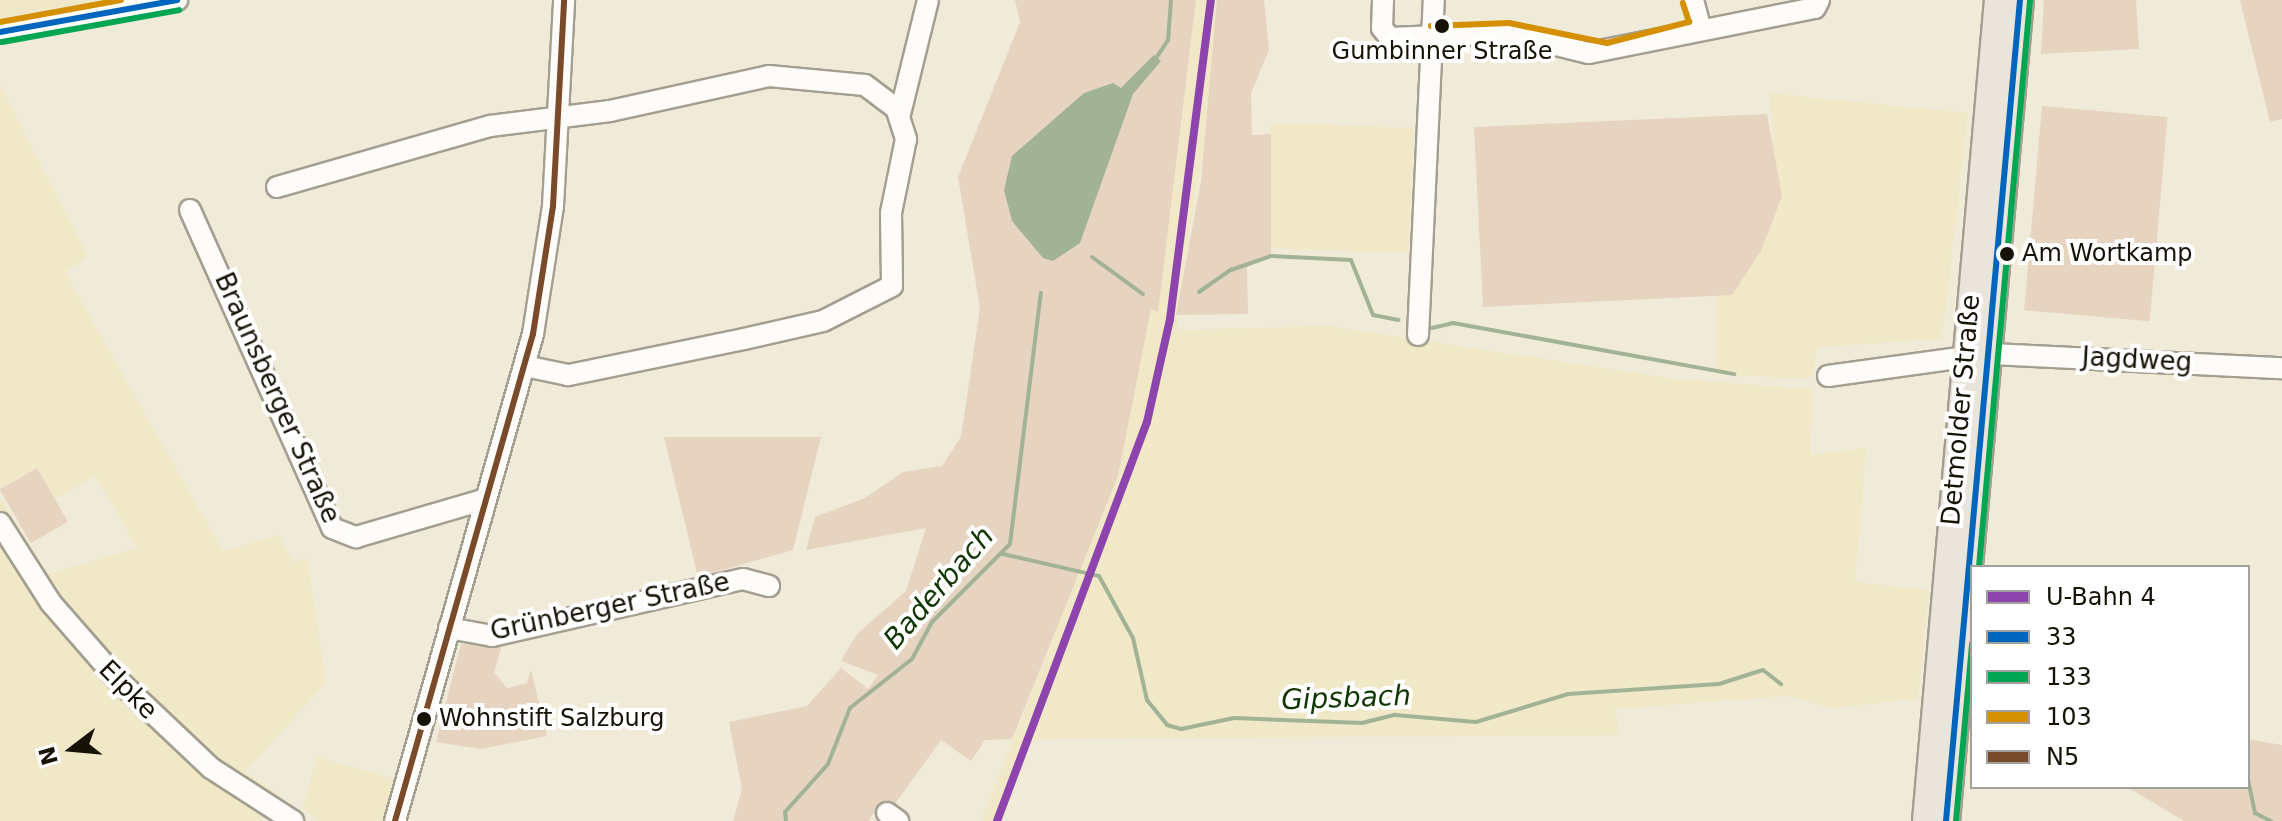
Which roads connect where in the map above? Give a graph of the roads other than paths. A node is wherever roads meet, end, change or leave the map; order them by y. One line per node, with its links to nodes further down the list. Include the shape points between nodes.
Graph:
1 (177, 0): 11 (street)
2 (564, 0): 16 (street)
3 (928, 0): 13 (street)
4 (1383, 0): 12 (street, via 1384,34)
5 (1434, 0): 12 (street)
6 (1693, 0): 10 (street)
7 (1819, 0): 10 (street, via 1815,8)
8 (1998, 0): 21 (main road, Detmolder Straße)
9 (2020, 0): 20 (main road, Detmolder Straße)
10 (1701, 29): 12 (street, via 1607,53 1508,33)
11 (0, 32)
12 (1431, 36): 19 (street)
13 (911, 72): 14 (street); 15 (street)
14 (875, 89): 15 (street); 16 (street, via 769,76)
15 (900, 114): 22 (street, via 906,151 891,213 896,280 835,314 583,373)
16 (559, 116): 17 (street, via 510,129 490,126); 22 (street, via 548,249)
17 (277, 187)
18 (190, 210): 25 (street, Braunsberger Straße, via 332,528 356,537)
19 (1418, 335)
20 (1992, 354): 21 (main road); 23 (street, Jagdweg); 27 (main road, Detmolder Straße)
21 (1965, 357): 24 (street); 33 (main road, Detmolder Straße)
22 (525, 366): 25 (street)
23 (2282, 368)
24 (1828, 376)
25 (486, 499): 30 (street)
26 (0, 523): 31 (street, Elpke, via 51,603 120,682 211,768)
27 (1971, 565)
28 (1970, 577): 34 (main road, Detmolder Straße)
29 (769, 586): 30 (street, Grünberger Straße, via 743,579 492,636)
30 (449, 628): 32 (street)
31 (293, 821)
32 (395, 821)
33 (1926, 821)
34 (1946, 821)

